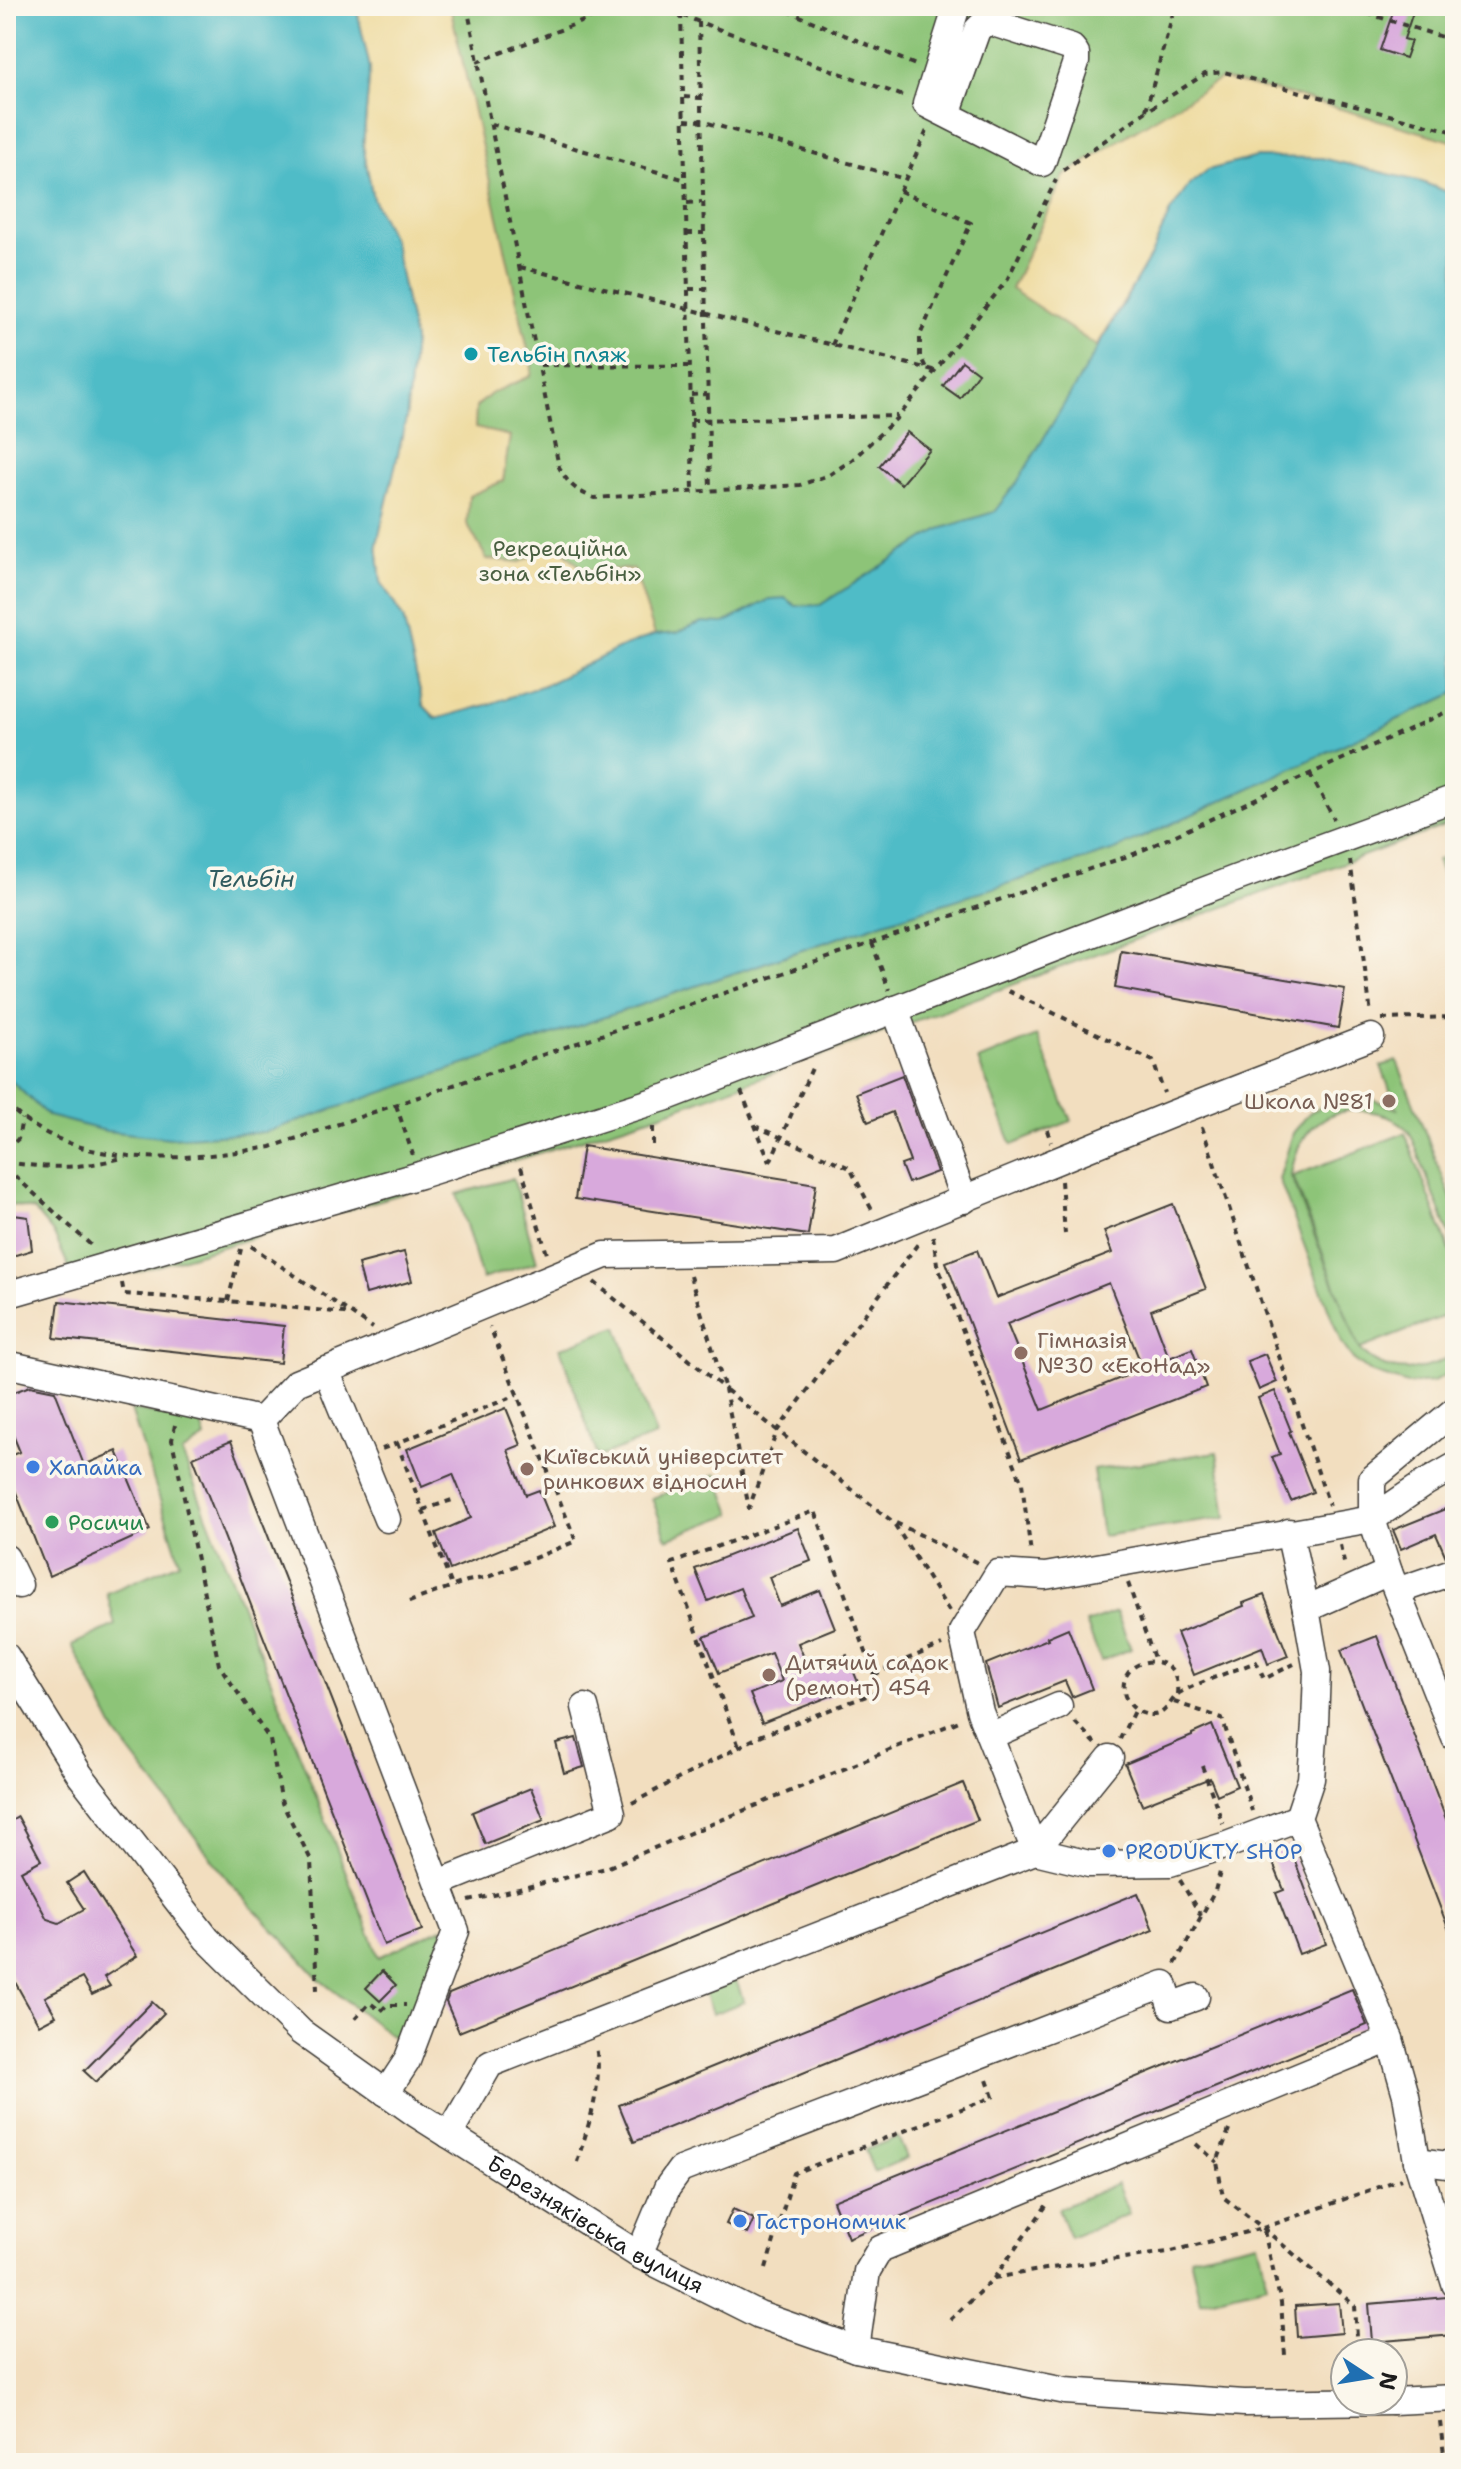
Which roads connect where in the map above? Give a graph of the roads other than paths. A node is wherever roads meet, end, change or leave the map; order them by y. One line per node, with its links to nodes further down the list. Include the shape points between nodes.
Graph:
1 (957, 6): 2 (street, via 936,74)
2 (936, 109): 2 (street, via 1042,163 1076,53 984,23)
3 (1455, 798): 5 (street)
4 (1455, 816): 5 (street)
5 (1346, 846): 6 (street); 6 (street, via 998,987)
6 (895, 1009): 8 (street); 9 (street, via 667,1097); 9 (street, via 817,1057 654,1118 425,1191)
7 (1371, 1037): 8 (street)
8 (964, 1200): 13 (street, via 930,1220 836,1251 605,1255)
9 (118, 1270): 10 (street); 11 (street)
10 (6, 1295)
11 (6, 1312)
12 (6, 1364): 15 (street)
13 (326, 1370): 15 (street, via 296,1383); 17 (street)
14 (1455, 1410): 18 (street, via 1372,1479)
15 (261, 1420): 33 (street)
16 (1455, 1466): 18 (street)
17 (387, 1519)
18 (1372, 1519): 19 (street); 22 (street)
19 (1289, 1532): 24 (street); 28 (street, via 1045,1576 998,1573 962,1632)
20 (6, 1558): 23 (street)
21 (1455, 1571): 22 (street)
22 (1393, 1582): 24 (street, via 1350,1589); 29 (street)
23 (19, 1585)
24 (1306, 1609): 31 (street, via 1317,1671 1311,1779)
25 (6, 1656): 36 (street, Березняківська вулиця, via 80,1775 207,1939 301,2032)
26 (1059, 1706): 28 (street)
27 (585, 1707): 33 (street, via 612,1813)
28 (985, 1724): 32 (street)
29 (1455, 1738)
30 (1110, 1758): 32 (street)
31 (1298, 1818): 32 (street, via 1170,1863 1089,1864); 35 (street)
32 (1035, 1851): 37 (street, via 490,2064)
33 (443, 1895): 36 (street, via 456,1931 407,2061)
34 (1196, 1997): 40 (street, via 1171,2006 1164,1984 680,2170)
35 (1390, 2039): 38 (street); 42 (street, via 880,2249 867,2271)
36 (386, 2093): 37 (street, Березняківська вулиця)
37 (449, 2135): 40 (street, Березняківська вулиця)
38 (1419, 2166): 39 (street); 41 (street)
39 (1455, 2166)
40 (639, 2255): 42 (street, Березняківська вулиця, via 759,2315)
41 (1455, 2284)
42 (856, 2349): 45 (street, Березняківська вулиця, via 1065,2391 1244,2403)
43 (1446, 2399): 44 (street, Березняківська вулиця)
44 (1409, 2400)
45 (1329, 2402)

